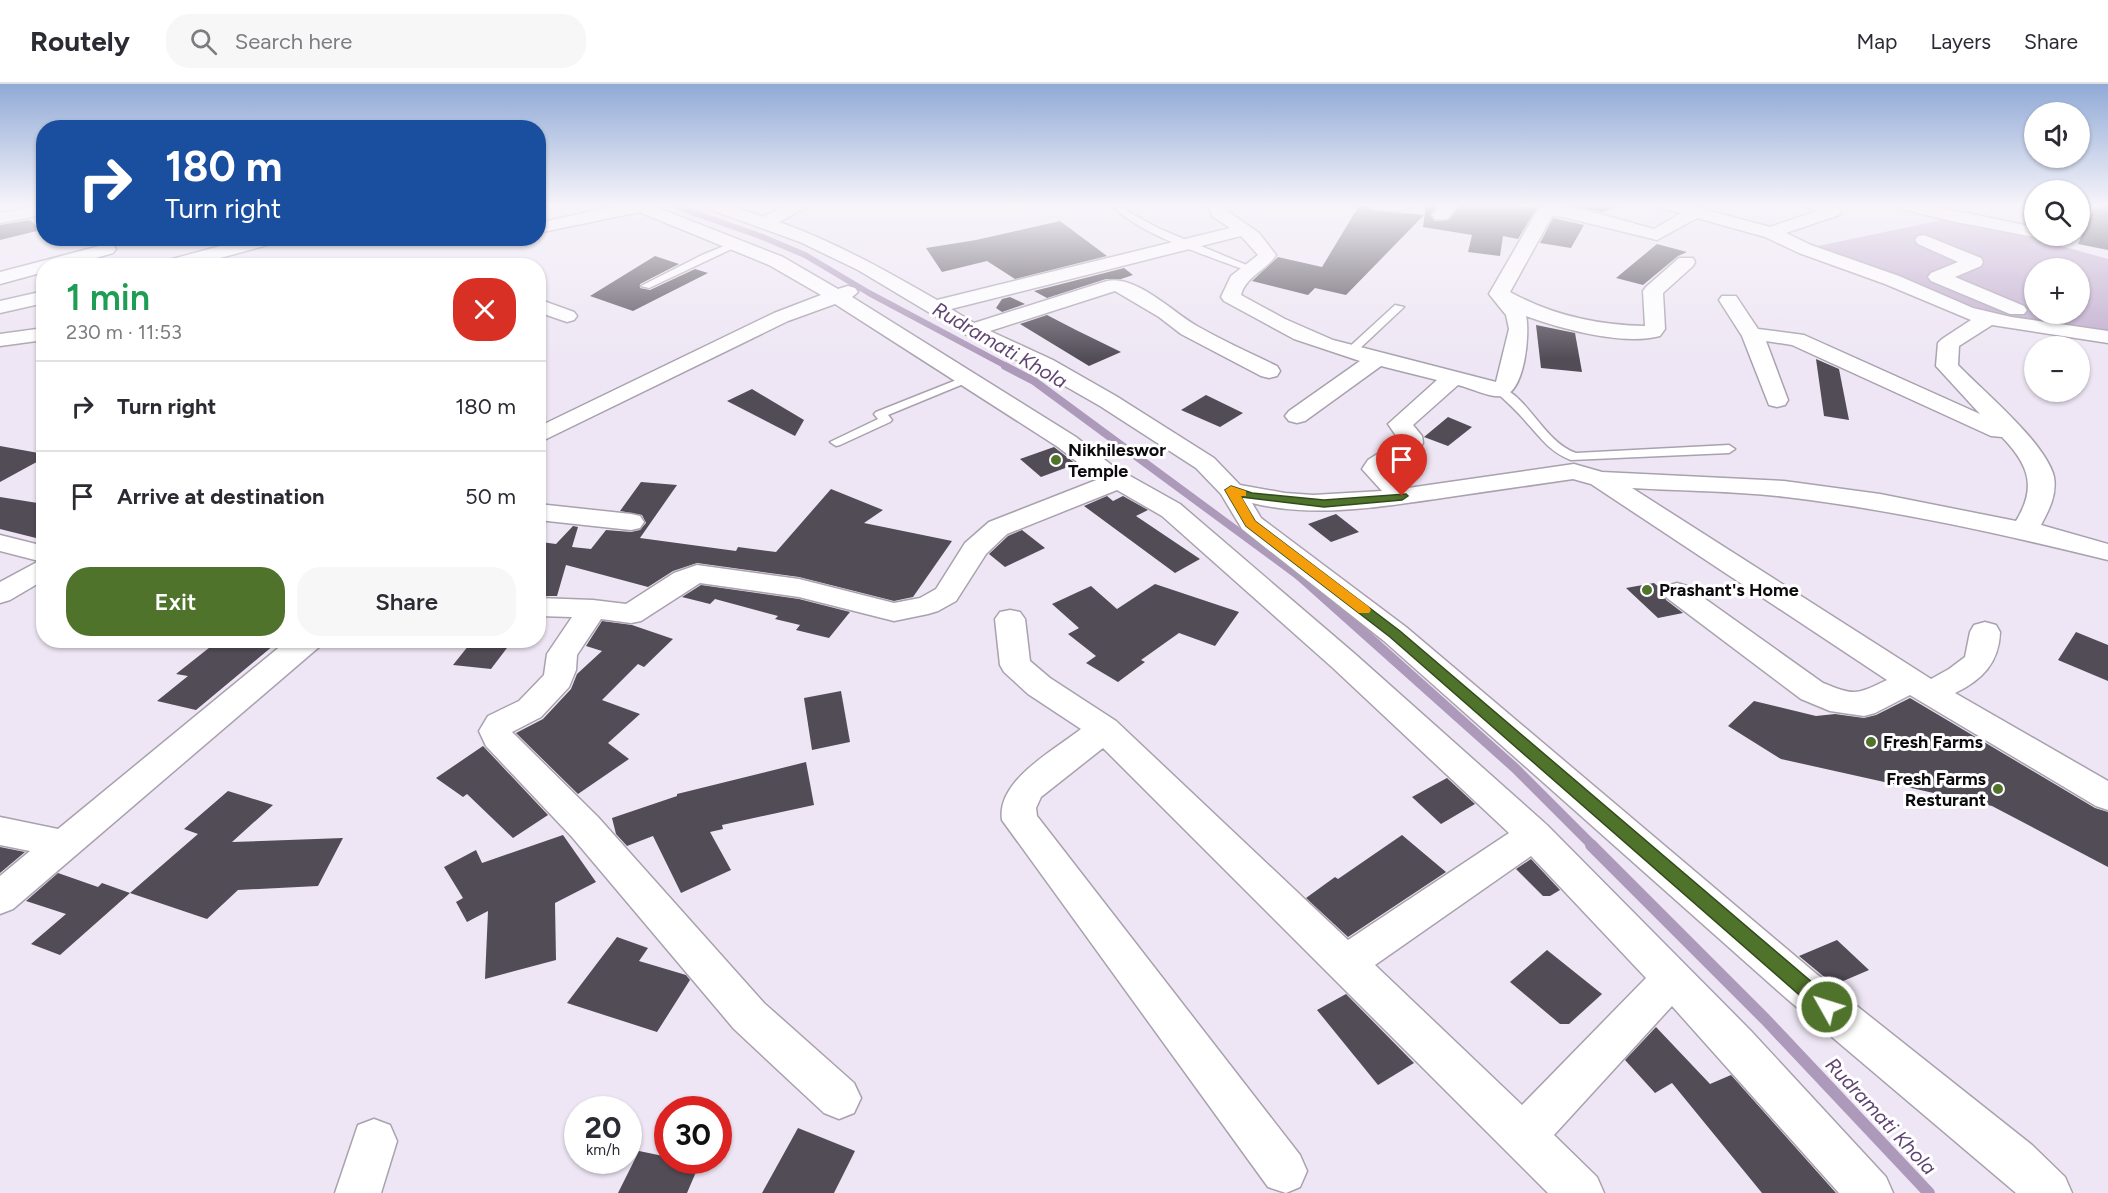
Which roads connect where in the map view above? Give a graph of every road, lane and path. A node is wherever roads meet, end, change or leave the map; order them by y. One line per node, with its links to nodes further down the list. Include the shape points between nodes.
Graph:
1 (708, 256): 15 (lane)
2 (764, 256): 16 (street)
3 (837, 256): 14 (street)
4 (1138, 256): 21 (street)
5 (1216, 256): 12 (lane)
6 (1267, 256): 12 (street)
7 (1521, 256): 17 (street)
8 (1824, 256): 25 (street)
9 (1960, 256): 26 (street, via 1974,262 1938,277 2025,313)
10 (1686, 262): 17 (street, via 1653,291 1653,332 1554,318 1520,307)
11 (36, 268): 13 (street)
12 (1251, 269): 32 (street, via 1239,277 1231,297 1325,343)
13 (0, 278)
14 (882, 281): 16 (street); 21 (street)
15 (646, 286)
16 (842, 294): 36 (street); 40 (street, via 781,317)
17 (1499, 294): 37 (street, via 1516,314 1520,329 1508,383)
18 (36, 299): 20 (street)
19 (1729, 300): 29 (street)
20 (0, 307)
21 (934, 307): 27 (street)
22 (546, 308): 24 (street)
23 (1399, 308): 32 (lane)
24 (567, 316)
25 (1988, 318): 26 (street); 41 (street, via 1949,343 1947,366)
26 (2033, 326): 30 (street)
27 (972, 330): 34 (street, via 1114,285 1166,313 1188,330); 46 (street, via 1108,401 1205,463)
28 (36, 335): 31 (street)
29 (1752, 336): 38 (street); 41 (street, via 1797,339)
30 (2108, 337)
31 (0, 340)
32 (1351, 351): 33 (street)
33 (1377, 358): 35 (street); 39 (street)
34 (1269, 371)
35 (1455, 376): 37 (street); 47 (street, via 1400,424 1411,442 1374,470)
36 (969, 378): 42 (lane, via 880,414 886,420); 45 (street)
37 (1500, 390): 43 (lane, via 1560,453 1575,457)
38 (1777, 400)
39 (1297, 416)
40 (546, 432)
41 (2015, 438): 50 (street, via 2029,451 2041,477 2040,503 2027,526)
42 (836, 442)
43 (1729, 449)
44 (1600, 479): 47 (street, via 1574,471); 50 (street, via 1784,489 1880,502); 62 (street)
45 (1119, 480): 58 (street, via 998,528 975,549 946,595 928,605 894,612 799,588 697,574 631,614); 66 (street, via 1171,510)
46 (1231, 490): 47 (street, via 1324,504); 78 (street, via 1251,523 1395,634 1800,985 2016,1161)
47 (1402, 496)
48 (546, 513): 49 (street)
49 (631, 522)
50 (2034, 533): 53 (street)
51 (0, 543): 52 (street)
52 (36, 552)
53 (2108, 552)
54 (36, 573): 56 (street)
55 (1677, 592): 62 (street, via 1812,690 1841,703 1864,705)
56 (0, 594)
57 (546, 607): 58 (street)
58 (592, 609): 71 (street, via 562,654 558,679 530,709 500,724 495,731 498,738 585,827 749,1016)
59 (1010, 619): 63 (street, via 1016,665 1039,686)
60 (1985, 632): 62 (street, via 1986,648 1976,667)
61 (298, 648): 67 (street)
62 (1919, 687): 64 (street)
63 (1104, 729): 69 (street); 74 (street, via 1027,789 1018,808 1020,820)
64 (2108, 797)
65 (0, 831): 67 (street)
66 (1534, 835): 69 (street); 70 (street)
67 (63, 844): 68 (street)
68 (0, 898)
69 (1346, 963): 72 (street)
70 (1671, 979): 72 (street); 77 (street)
71 (839, 1098)
72 (1523, 1136): 76 (street)
73 (374, 1141): 75 (street)
74 (1284, 1172)
75 (358, 1193)
76 (1581, 1193)
77 (1870, 1193)
78 (2049, 1193)

